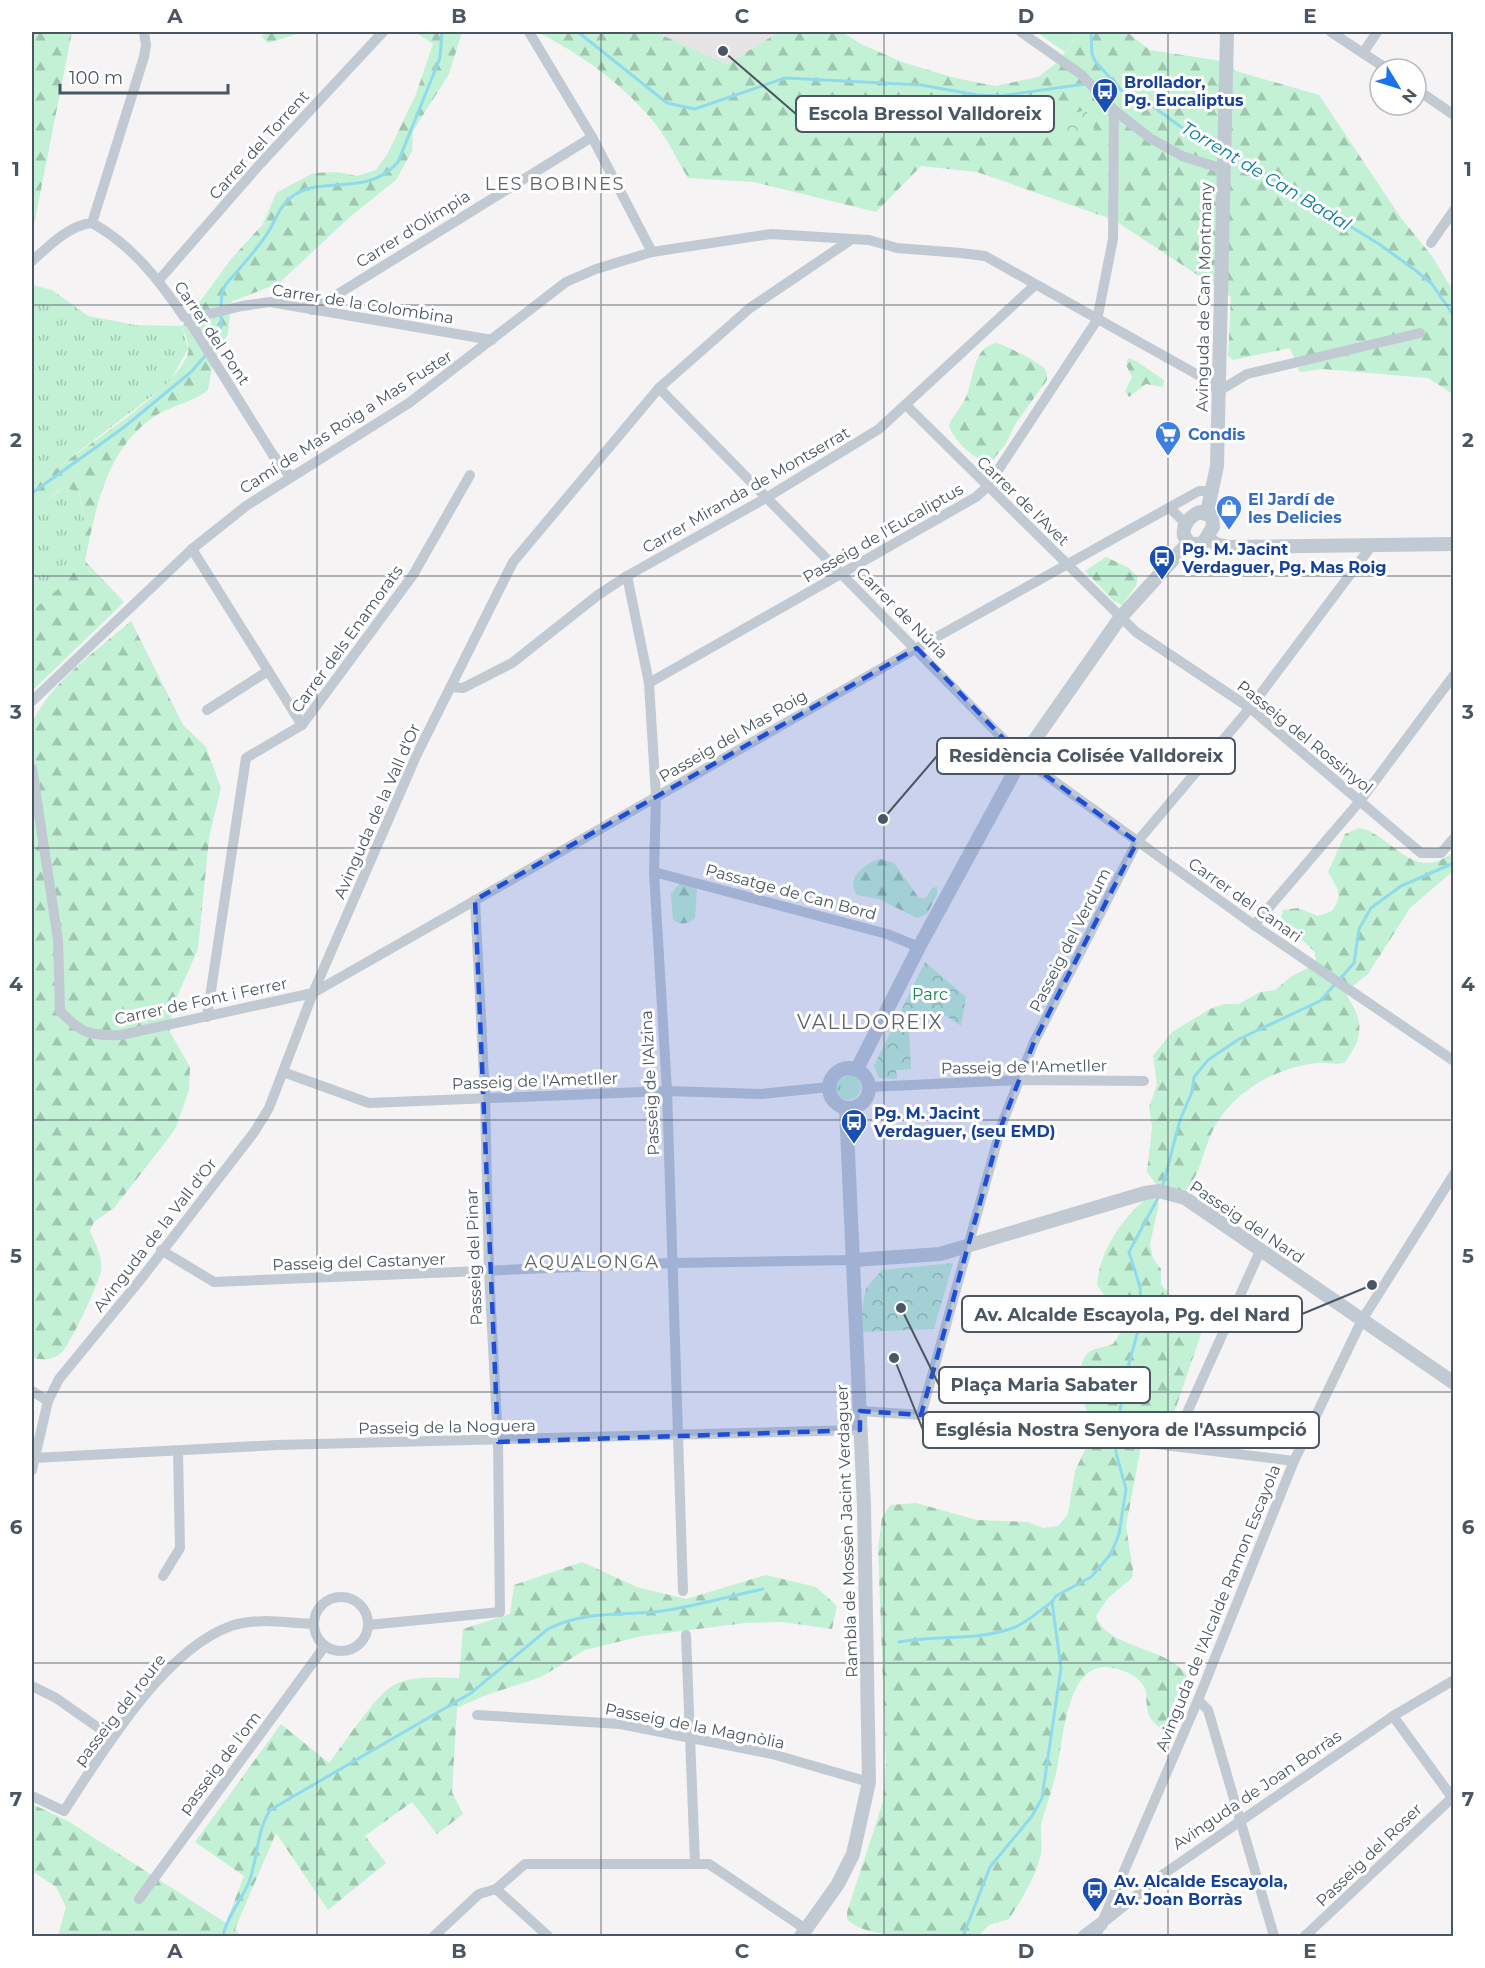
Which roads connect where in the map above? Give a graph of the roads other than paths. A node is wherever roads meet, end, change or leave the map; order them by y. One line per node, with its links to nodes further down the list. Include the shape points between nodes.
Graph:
1 (144, 32): 16 (street, via 144,57)
2 (383, 32): 21 (street, Carrer del Torrent)
3 (529, 32): 13 (street)
4 (1021, 32): 11 (street, via 1082,75)
5 (1227, 32): 14 (street, Avinguda de Can Montmany)
6 (1331, 32): 8 (street)
7 (1377, 32): 8 (street)
8 (1363, 53): 9 (street)
9 (1369, 57)
10 (1428, 97): 12 (street)
11 (1114, 110): 14 (street, via 1166,148); 25 (street, via 1113,239)
12 (1454, 115)
13 (592, 136): 19 (street); 23 (street, Carrer d'Olímpia)
14 (1223, 169): 29 (street, Avinguda de Can Montmany)
15 (1454, 210): 18 (street)
16 (92, 223): 20 (street, via 64,234); 21 (street, Carrer del Pont)
17 (852, 239): 19 (street, Camí de Mas Roig a Mas Fuster, via 771,234); 22 (street, Camí de Mas Roig a Mas Fuster, via 897,248 985,256); 28 (street, Avinguda de la Vall d'Or, via 750,308)
18 (1431, 243)
19 (651, 252): 27 (street, Camí de Mas Roig a Mas Fuster, via 566,282)
20 (32, 261)
21 (159, 280): 24 (street, Carrer del Pont)
22 (1035, 285): 25 (street, Camí de Mas Roig a Mas Fuster); 30 (street, Carrer Miranda de Montserrat)
23 (312, 310): 24 (street, Carrer de la Colombina, via 270,302); 27 (street, Carrer de la Colombina)
24 (188, 319): 32 (street, Carrer del Pont)
25 (1097, 320): 29 (street, Camí de Mas Roig a Mas Fuster, via 1207,380); 33 (street, Passeig de l'Eucaliptus)
26 (1420, 333): 29 (street, via 1246,374)
27 (492, 340): 32 (street, Camí de Mas Roig a Mas Fuster, via 408,403)
28 (659, 388): 35 (street, Carrer de Núria); 52 (street, Avinguda de la Vall d'Or, via 513,562)
29 (1219, 391): 34 (street, Avinguda de Can Montmany)
30 (906, 405): 33 (street, Carrer de l'Avet); 35 (street, Carrer Miranda de Montserrat, via 879,429)
31 (470, 475): 56 (street, Carrer dels Enamorats, via 413,575)
32 (290, 476): 43 (street, Camí de Mas Roig a Mas Fuster)
33 (987, 487): 44 (street, Carrer de l'Avet); 45 (street, Passeig de l'Eucaliptus, via 976,497)
34 (1214, 491): 36 (street, Passeig del Mas Roig, via 1199,491); 37 (street, Avinguda de Can Montmany)
35 (766, 498): 45 (street, Carrer de Núria); 46 (street, Carrer Miranda de Montserrat)
36 (1170, 508): 38 (street); 44 (street, Passeig del Mas Roig)
37 (1207, 512): 38 (street, via 1197,513); 39 (street, via 1214,522)
38 (1186, 524): 40 (street, via 1183,532)
39 (1208, 539): 40 (street, via 1195,546); 41 (street, via 1223,546)
40 (1188, 543): 47 (street)
41 (1373, 544): 42 (street); 54 (street, Passeig del Verdum)
42 (1454, 544)
43 (192, 549): 49 (street); 53 (street, Camí de Mas Roig a Mas Fuster)
44 (1068, 565): 47 (street, Carrer de l'Avet); 48 (street, Passeig del Mas Roig)
45 (841, 573): 48 (street, Carrer de Núria); 51 (street, Passeig de l'Eucaliptus)
46 (627, 576): 51 (street, Passeig de l'Alzina); 52 (street, Carrer Miranda de Montserrat, via 512,663 463,688)
47 (1120, 618): 54 (street, Passeig del Rossinyol); 57 (street)
48 (917, 648): 57 (street, Carrer de Núria); 59 (street, Passeig del Mas Roig)
49 (268, 670): 55 (street); 56 (street)
50 (1454, 675): 60 (street)
51 (649, 683): 59 (street, Passeig de l'Alzina)
52 (451, 687): 67 (street, Avinguda de la Vall d'Or, via 417,754)
53 (32, 701)
54 (1250, 708): 60 (street, Passeig del Rossinyol); 62 (street, Passeig del Verdum)
55 (207, 710)
56 (303, 725): 68 (street, Carrer dels Enamorats, via 246,758)
57 (1022, 758): 62 (street, Carrer del Canari); 66 (street)
58 (32, 768): 68 (street, Carrer de Font i Ferrer, via 58,940 60,1011 92,1036 121,1035)
59 (656, 797): 63 (street, Passeig de l'Alzina); 64 (street, Passeig del Mas Roig)
60 (1360, 801): 61 (street, Passeig del Rossinyol, via 1421,853 1440,853); 65 (street)
61 (1454, 838)
62 (1137, 842): 65 (street, Carrer del Canari); 72 (street, Passeig del Verdum)
63 (654, 872): 66 (street, Passatge de Can Bord, via 887,934); 76 (street, Passeig de l'Alzina)
64 (475, 900): 67 (street, Passeig del Mas Roig); 77 (street, Passeig del Pinar)
65 (1254, 925): 69 (street, Carrer del Canari)
66 (919, 947): 70 (street)
67 (313, 993): 68 (street, Carrer de Font i Ferrer); 71 (street, Avinguda de la Vall d'Or)
68 (207, 1017)
69 (1454, 1061)
70 (857, 1069): 74 (street, via 838,1070); 75 (street)
71 (283, 1072): 77 (street, Passeig de l'Ametller, via 369,1103); 81 (street, Avinguda de la Vall d'Or, via 255,1131)
72 (1019, 1080): 73 (street, Passeig de l'Ametller); 75 (street, Passeig de l'Ametller); 80 (street, Passeig del Verdum, via 1002,1124)
73 (1144, 1081)
74 (829, 1087): 76 (street, Passeig de l'Ametller, via 761,1094); 78 (street, via 835,1103)
75 (869, 1087): 78 (street, via 862,1102)
76 (667, 1091): 77 (street, Passeig de l'Ametller); 84 (street, Passeig de l'Alzina)
77 (486, 1098): 85 (street, Passeig del Pinar)
78 (846, 1108): 83 (street, Rambla de Mossèn Jacint Verdaguer)
79 (1454, 1174): 86 (street, Avinguda de l'Alcalde Ramon Escayola)
80 (969, 1247): 82 (street, Passeig del Nard, via 1159,1191 1185,1198); 83 (street, Passeig del Nard, via 940,1254); 91 (street, Passeig del Verdum)
81 (161, 1250): 85 (street, Passeig del Castanyer, via 214,1282); 89 (street, Avinguda de la Vall d'Or, via 59,1379)
82 (1261, 1250): 86 (street, Passeig del Nard); 97 (street)
83 (854, 1260): 84 (street, Passeig del Castanyer); 90 (street, Rambla de Mossèn Jacint Verdaguer)
84 (672, 1263): 85 (street, Passeig del Castanyer); 94 (street, Passeig de l'Alzina)
85 (489, 1271): 95 (street, Passeig del Pinar)
86 (1362, 1320): 87 (street, Passeig del Nard); 100 (street, Avinguda de l'Alcalde Ramon Escayola)
87 (1454, 1383)
88 (32, 1390): 89 (street)
89 (48, 1401): 99 (street, Avinguda de la Vall d'Or)
90 (860, 1411): 91 (street); 92 (street, Rambla de Mossèn Jacint Verdaguer)
91 (921, 1415): 93 (street)
92 (860, 1430): 94 (street, Passeig de la Noguera); 115 (street, Rambla de Mossèn Jacint Verdaguer)
93 (1090, 1436)
94 (677, 1437): 95 (street, Passeig de la Noguera); 103 (street, Passeig de l'Alzina)
95 (498, 1442): 98 (street, Passeig de la Noguera); 105 (street, Passeig del Pinar, via 500,1612)
96 (1148, 1443): 97 (street)
97 (1172, 1446): 100 (street)
98 (178, 1451): 99 (street, Passeig de la Noguera); 102 (street, via 180,1548)
99 (34, 1458): 101 (street, Avinguda de la Vall d'Or)
100 (1294, 1461): 110 (street, Avinguda de l'Alcalde Ramon Escayola)
101 (32, 1470)
102 (163, 1576)
103 (683, 1591)
104 (314, 1624): 105 (street, via 320,1607 340,1597 363,1609); 107 (street, via 319,1640); 113 (street, passeig del roure, via 253,1622 233,1625 204,1640 182,1655)
105 (368, 1625): 107 (street, via 361,1642 351,1649 342,1651)
106 (686, 1635): 114 (street)
107 (326, 1646): 122 (street, passeig de l'om)
108 (1454, 1680): 112 (street, Avinguda de Joan Borràs)
109 (32, 1686): 113 (street)
110 (1198, 1700): 118 (street, via 1208,1710); 120 (street, Avinguda de l'Alcalde Ramon Escayola)
111 (477, 1715): 114 (street, Passeig de la Magnòlia, via 620,1724)
112 (1393, 1716): 117 (street); 118 (street, Avinguda de Joan Borràs)
113 (113, 1738): 116 (street, passeig del roure, via 64,1811)
114 (690, 1739): 115 (street, Passeig de la Magnòlia, via 771,1754); 119 (street)
115 (869, 1782): 125 (street, Rambla de Mossèn Jacint Verdaguer, via 852,1854 838,1884)
116 (32, 1796)
117 (1452, 1796): 130 (street, Passeig del Roser)
118 (1240, 1823): 123 (street, Avinguda de Joan Borràs); 129 (street)
119 (695, 1863): 121 (street, via 525,1864); 125 (street, via 720,1870)
120 (1117, 1886): 123 (street); 124 (street, Avinguda de l'Alcalde Ramon Escayola)
121 (496, 1889): 126 (street, via 479,1894); 127 (street)
122 (139, 1899)
123 (1131, 1900): 124 (street, Avinguda de Joan Borràs)
124 (1098, 1930): 128 (street, Avinguda de Joan Borràs)
125 (804, 1933)
126 (434, 1936)
127 (548, 1936)
128 (1085, 1936)
129 (1274, 1936)
130 (1305, 1936)

